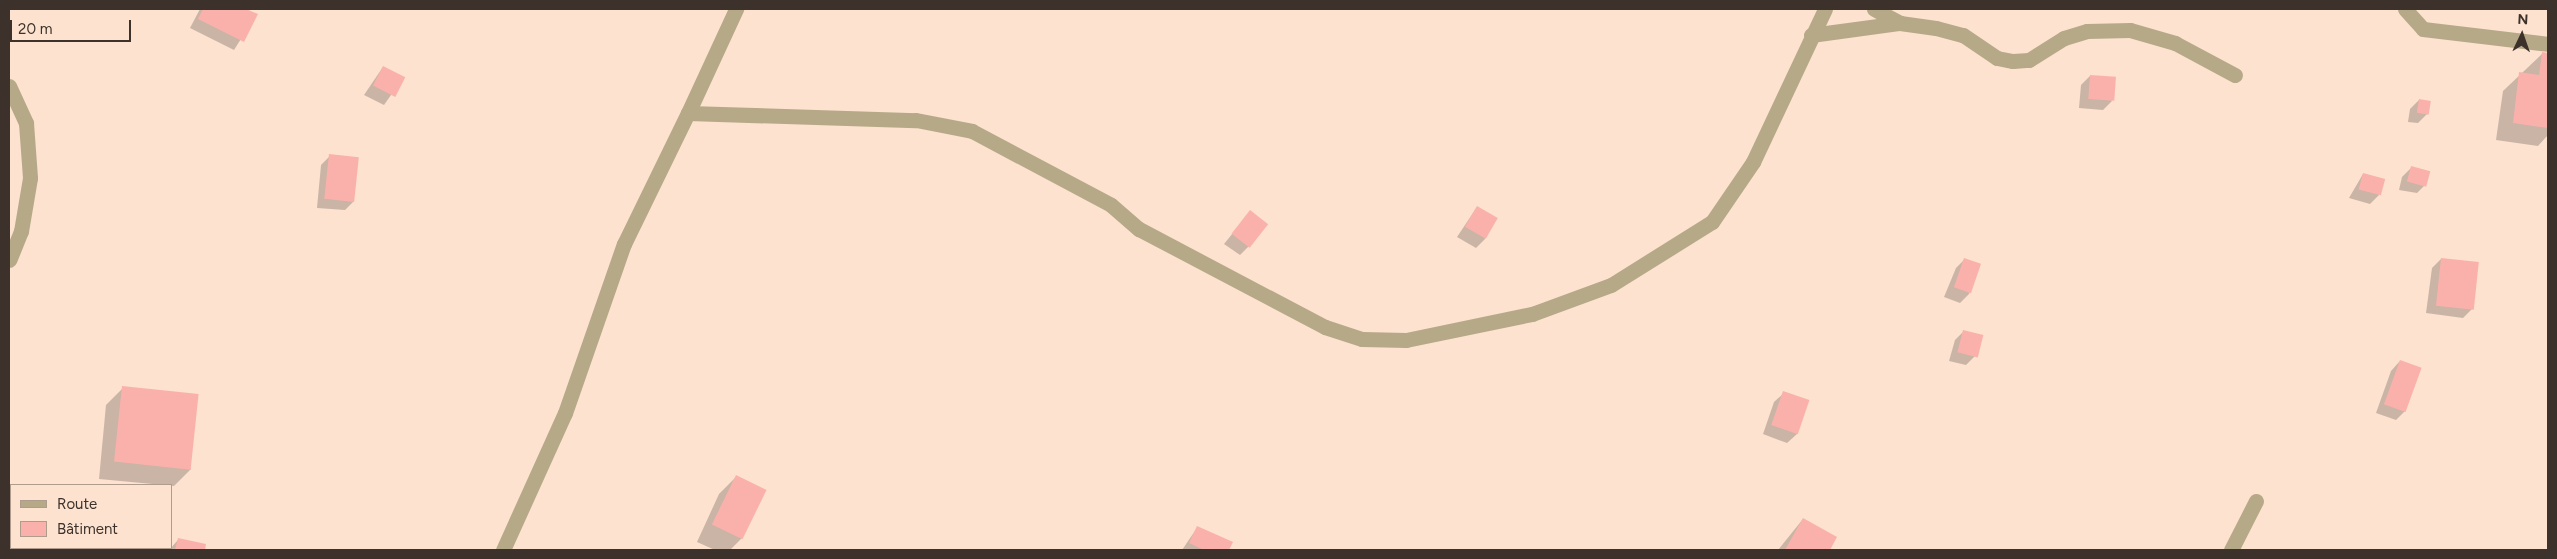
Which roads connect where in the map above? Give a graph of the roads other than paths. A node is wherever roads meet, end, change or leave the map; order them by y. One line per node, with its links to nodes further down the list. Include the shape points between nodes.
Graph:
1 (736, 9): 10 (street)
2 (1825, 9): 6 (street)
3 (1874, 9): 5 (street)
4 (2405, 9): 7 (street, via 2423,29)
5 (1900, 23): 6 (street); 8 (street, via 1964,35 1997,58 2013,61 2029,60 2064,38 2087,31 2130,30 2174,43)
6 (1811, 34): 10 (street, via 1753,162 1712,222 1611,285 1532,314 1406,340 1362,339 1325,327 1139,228 1111,205 972,131 916,120)
7 (2548, 44)
8 (2235, 75)
9 (9, 86): 11 (street, via 26,123 30,178 21,231)
10 (688, 112): 13 (street, via 624,244 565,413)
11 (9, 260)
12 (2256, 501): 14 (street)
13 (503, 550)
14 (2232, 550)

